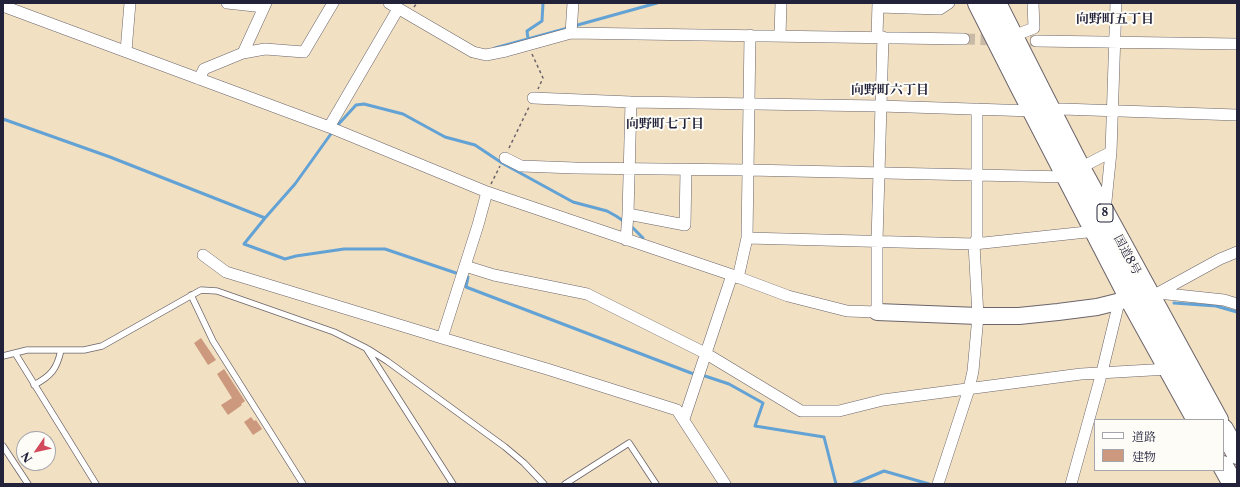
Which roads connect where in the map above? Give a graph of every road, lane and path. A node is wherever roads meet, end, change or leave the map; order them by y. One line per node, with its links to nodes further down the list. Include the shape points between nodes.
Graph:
1 (130, 3): 27 (street)
2 (227, 3): 14 (street)
3 (334, 3): 28 (street, via 304,52 265,49)
4 (388, 3): 17 (street)
5 (573, 3): 18 (street)
6 (781, 3): 20 (street)
7 (949, 3): 15 (street, via 940,9)
8 (964, 3): 33 (highway, 8, via 995,54)
9 (978, 3): 33 (highway, 国道8号 / 8)
10 (996, 3): 33 (highway, 国道8号 / 8)
11 (1007, 3): 22 (highway, 8)
12 (1033, 3): 22 (street, via 1034,28)
13 (1116, 3): 24 (street)
14 (265, 5): 28 (street)
15 (878, 5): 21 (street)
16 (3, 6): 27 (street)
17 (398, 9): 26 (street, via 473,52 486,55); 38 (street)
18 (571, 33): 19 (street); 26 (street)
19 (750, 35): 20 (street); 32 (street)
20 (780, 36): 21 (street)
21 (880, 37): 23 (street); 34 (street)
22 (1029, 37): 24 (street); 33 (highway, 8)
23 (964, 39)
24 (1115, 43): 25 (street); 36 (street)
25 (1237, 44)
26 (528, 45): 30 (path, via 543,78)
27 (126, 51): 29 (street)
28 (244, 53): 29 (street, via 204,69)
29 (199, 79): 38 (street)
30 (533, 98): 31 (street); 40 (path)
31 (631, 102): 32 (street); 41 (street)
32 (750, 104): 34 (street); 43 (street)
33 (1038, 104): 35 (street); 36 (street, via 1062,109); 44 (highway, 国道8号 / 8)
34 (880, 106): 35 (street); 45 (street)
35 (977, 109): 46 (street)
36 (1113, 111): 37 (street); 39 (street)
37 (1237, 115)
38 (329, 127): 47 (street)
39 (1111, 152): 44 (street); 48 (street)
40 (505, 158): 41 (street, via 521,166); 47 (path)
41 (629, 169): 42 (street); 49 (street)
42 (686, 170): 43 (street); 49 (street, via 685,225)
43 (748, 170): 45 (street); 51 (street)
44 (1074, 173): 46 (street); 48 (highway, 国道8号 / 8); 50 (highway, 国道8号 / 8)
45 (878, 174): 46 (street); 53 (street)
46 (977, 175): 54 (street, via 977,238)
47 (487, 192): 52 (street); 57 (street)
48 (1105, 212): 60 (highway, 国道8号 / 8)
49 (628, 214): 52 (street)
50 (1096, 231): 54 (street); 60 (highway, 国道8号 / 8)
51 (747, 238): 53 (street); 58 (street)
52 (626, 240): 58 (street)
53 (877, 241): 54 (street); 62 (street)
54 (974, 244): 63 (street)
55 (1237, 252): 60 (street)
56 (203, 255): 64 (street, via 226,272)
57 (465, 266): 64 (street); 68 (street, via 494,275 587,294)
58 (735, 277): 62 (street, via 788,296 847,311); 68 (street)
59 (191, 295): 65 (lane, via 201,290 217,291 334,332); 66 (lane, via 102,346 84,350); 83 (lane, via 213,341)
60 (1139, 297): 61 (street, via 1224,300); 63 (street, via 1097,307 1058,312 1019,316); 70 (highway, 国道8号 / 8); 71 (street); 76 (highway, 国道8号 / 8)
61 (1237, 304)
62 (877, 312): 63 (street)
63 (978, 316): 73 (street)
64 (442, 338): 74 (street, via 677,410)
65 (366, 348): 84 (lane); 85 (lane, via 388,361 506,447)
66 (61, 350): 67 (lane); 72 (lane, via 55,369 44,380)
67 (15, 352): 69 (lane); 72 (lane)
68 (705, 353): 73 (street, via 802,411 839,411 883,400); 74 (street)
69 (3, 356)
70 (1169, 369): 71 (street); 75 (highway, 国道8号 / 8)
71 (1102, 372): 73 (street); 90 (street)
72 (34, 385): 82 (lane)
73 (969, 389): 89 (street)
74 (684, 419): 88 (street)
75 (1197, 419)
76 (1217, 419)
77 (1224, 430): 79 (highway)
78 (3, 446): 81 (lane)
79 (1237, 454)
80 (1224, 468): 91 (highway)
81 (28, 484)
82 (96, 484)
83 (302, 484)
84 (453, 484)
85 (544, 484)
86 (565, 484): 87 (lane, via 629,443)
87 (656, 484)
88 (725, 484)
89 (938, 484)
90 (1071, 484)
91 (1233, 484)

